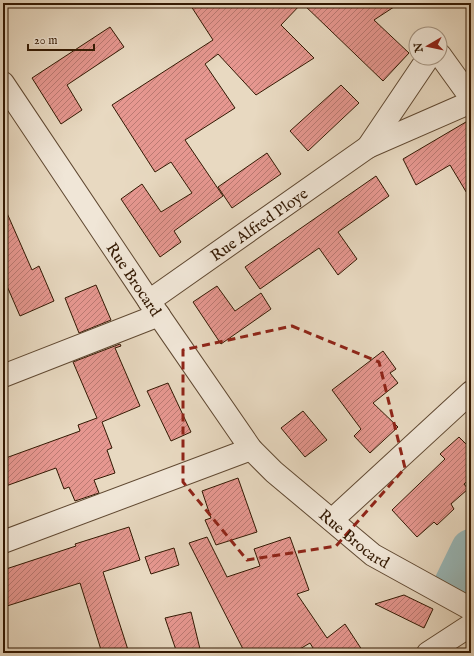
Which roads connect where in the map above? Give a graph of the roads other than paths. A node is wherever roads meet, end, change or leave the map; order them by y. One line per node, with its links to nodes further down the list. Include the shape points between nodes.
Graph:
1 (423, 66): 7 (street, Rue Alfred Ploye)
2 (448, 66): 4 (street)
3 (3, 83): 6 (street, Rue Brocard)
4 (471, 98)
5 (471, 102): 7 (street, Rue Alfred Ploye)
6 (11, 111): 8 (street, Rue Brocard)
7 (368, 147): 8 (street, Rue Alfred Ploye)
8 (154, 308): 9 (street, Rue Alfred Ploye); 11 (street, Rue Brocard)
9 (3, 376)
10 (471, 392): 12 (street)
11 (251, 449): 12 (street, Rue Brocard, via 274,472); 13 (street)
12 (332, 520): 14 (street, Rue Brocard, via 373,555)
13 (3, 542)
14 (471, 609)
15 (471, 625): 16 (street)
16 (428, 653)

